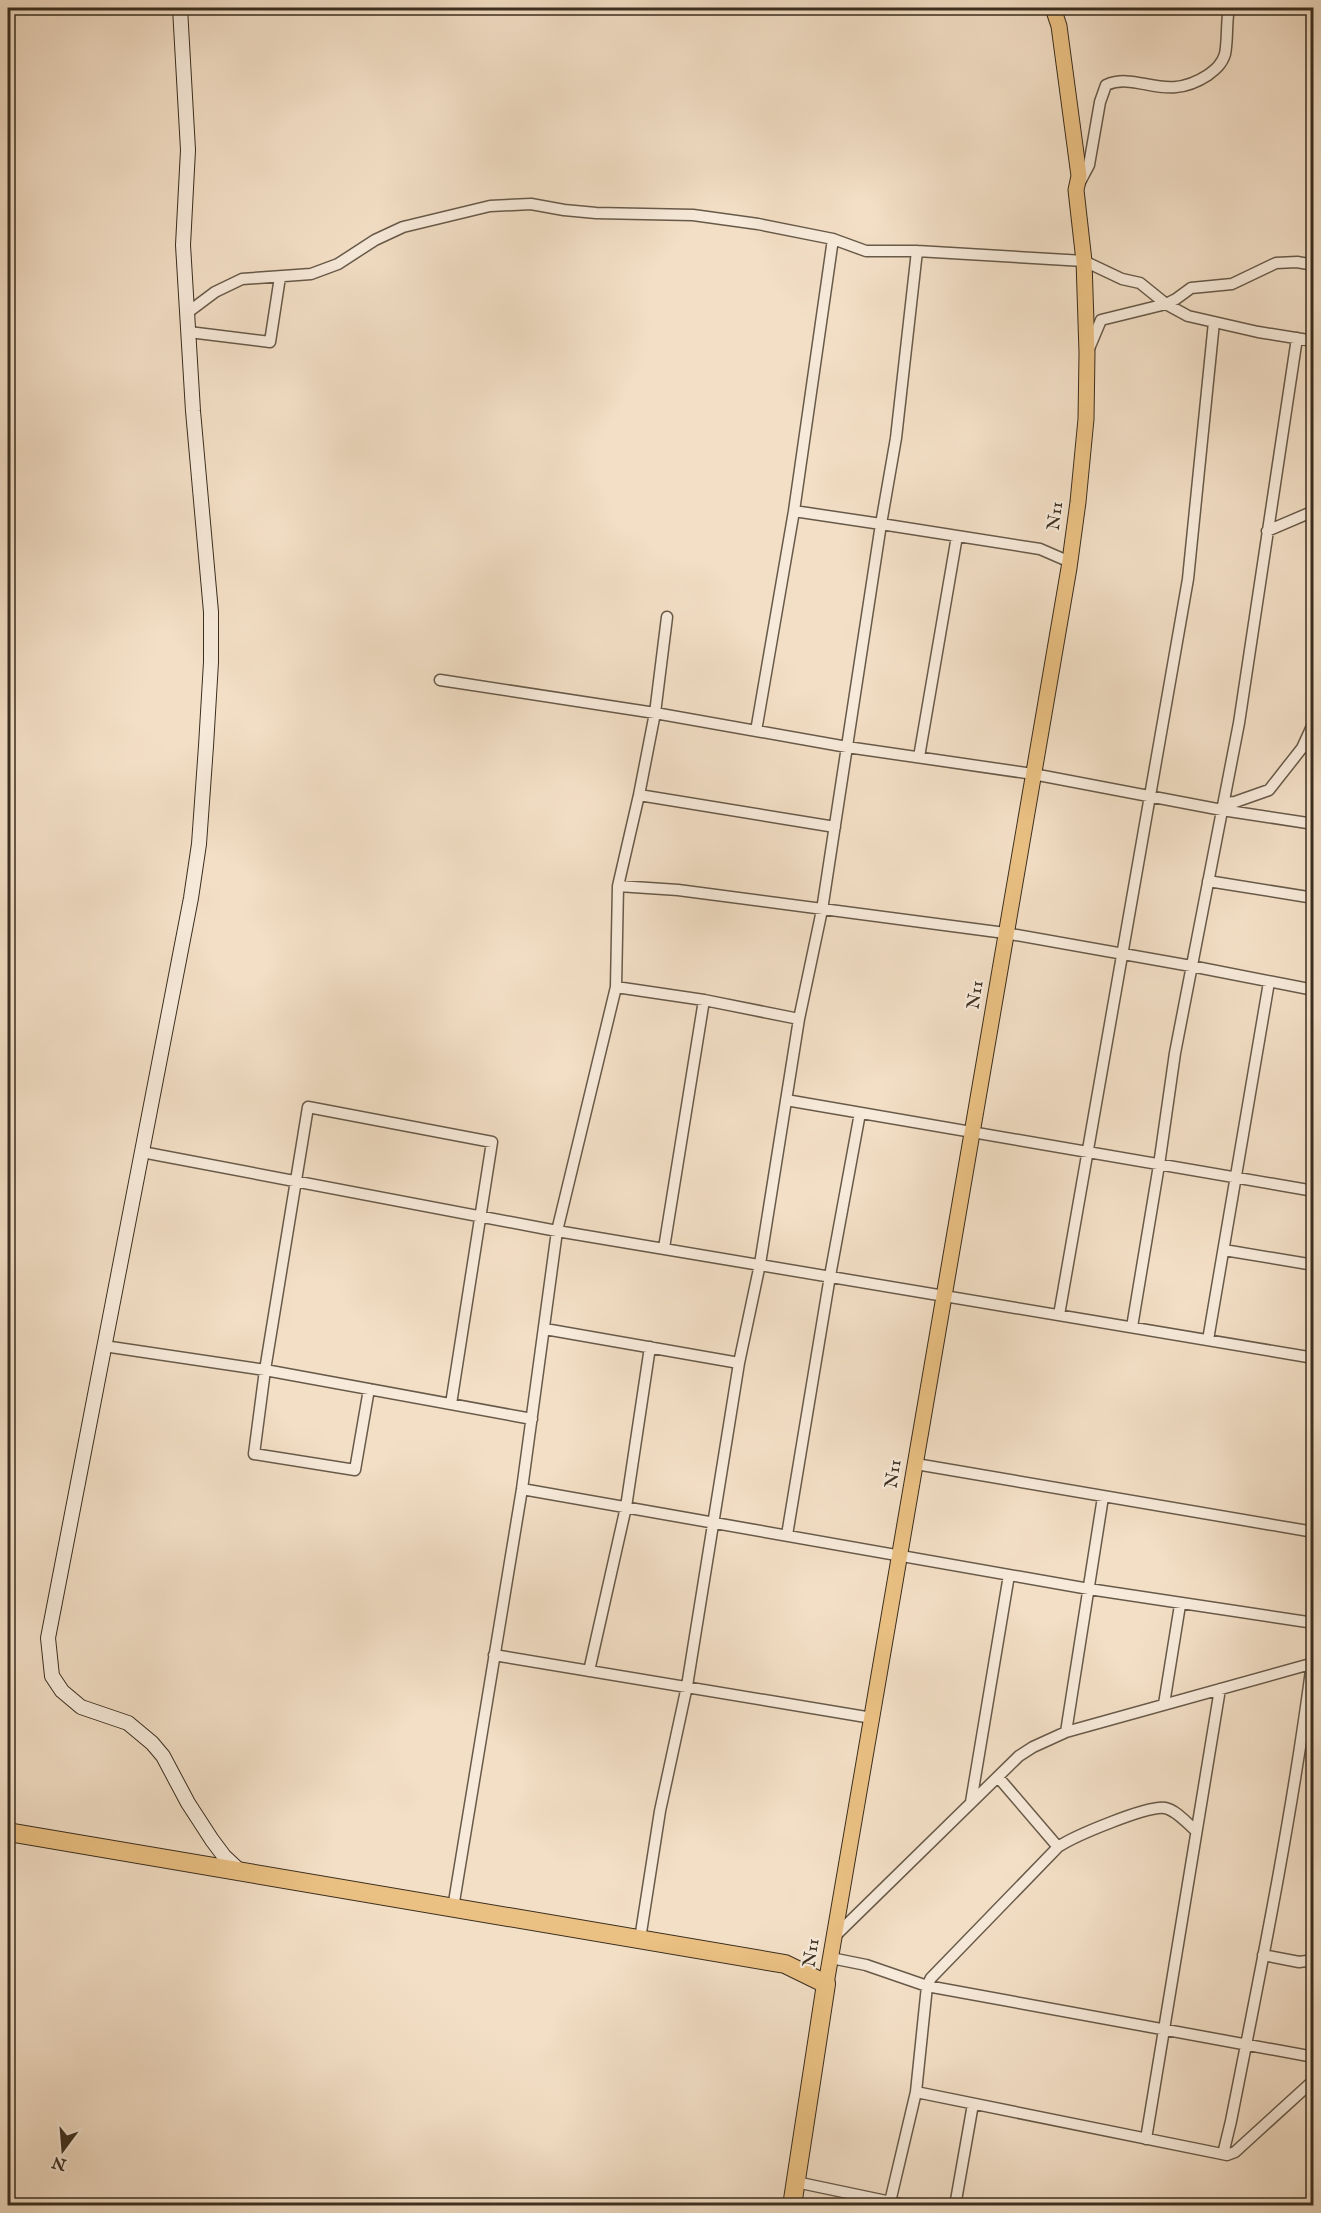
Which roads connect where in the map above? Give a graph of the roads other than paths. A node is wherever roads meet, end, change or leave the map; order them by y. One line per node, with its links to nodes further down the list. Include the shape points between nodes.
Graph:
1 (180, 8): 11 (street, via 188,150 183,245)
2 (1053, 8): 4 (main road, N11, via 1059,27 1079,176)
3 (1229, 8): 4 (street, via 1225,54 1218,68 1194,84 1158,88 1118,80 1106,85 1089,165)
4 (1076, 190): 7 (main road, N11)
5 (833, 239): 6 (street, via 866,251); 9 (street, via 693,214 597,213 531,204 490,206 402,227 338,264 311,274); 17 (street)
6 (917, 251): 7 (street); 19 (street, via 896,438)
7 (1084, 261): 10 (street, via 1140,283); 16 (main road, N11)
8 (1314, 265): 10 (street, via 1276,263 1232,284 1191,288)
9 (280, 277): 11 (street, via 242,279 215,292); 13 (street, via 270,342)
10 (1166, 304): 12 (street, via 1188,316); 16 (street, via 1101,320)
11 (187, 313): 13 (street)
12 (1214, 322): 14 (street); 32 (street, via 1188,579)
13 (189, 332): 51 (street, via 211,612 211,672 199,844)
14 (1297, 338): 15 (street); 20 (street)
15 (1314, 341)
16 (1087, 353): 22 (main road, N11, via 1086,419)
17 (794, 511): 19 (street); 27 (street)
18 (1314, 511): 20 (street)
19 (881, 524): 21 (street); 28 (street)
20 (1267, 531): 33 (street)
21 (957, 536): 22 (street, via 1040,549); 29 (street)
22 (1070, 562): 30 (main road, N11)
23 (667, 617): 25 (street)
24 (440, 680): 25 (street)
25 (655, 713): 27 (street); 31 (street)
26 (1314, 722): 33 (street, via 1302,748 1269,790)
27 (756, 731): 28 (street)
28 (847, 747): 29 (street); 35 (street)
29 (919, 757): 30 (street)
30 (1033, 774): 32 (street); 40 (main road, N11)
31 (639, 795): 35 (street); 37 (street)
32 (1150, 795): 33 (street); 41 (street)
33 (1223, 807): 34 (street); 36 (street)
34 (1314, 824)
35 (835, 827): 39 (street)
36 (1208, 881): 38 (street); 42 (street)
37 (618, 886): 39 (street, via 678,890); 44 (street)
38 (1314, 898)
39 (822, 910): 40 (street); 47 (street)
40 (1005, 933): 41 (street); 50 (main road, N11)
41 (1123, 955): 42 (street); 52 (street)
42 (1191, 966): 43 (street); 53 (street)
43 (1269, 982): 45 (street); 54 (street)
44 (616, 987): 46 (street); 58 (street)
45 (1314, 990)
46 (704, 1000): 47 (street); 59 (street)
47 (799, 1019): 48 (street)
48 (786, 1100): 49 (street); 61 (street)
49 (860, 1113): 50 (street); 63 (street)
50 (973, 1133): 52 (street); 64 (main road, N11)
51 (142, 1152): 55 (street); 69 (street)
52 (1088, 1153): 53 (street); 65 (street)
53 (1159, 1165): 54 (street); 66 (street)
54 (1236, 1178): 56 (street); 60 (street)
55 (296, 1181): 57 (street); 57 (street, via 308,1107 492,1142); 73 (street)
56 (1314, 1191)
57 (481, 1217): 58 (street); 75 (street)
58 (557, 1231): 59 (street); 67 (street)
59 (664, 1248): 61 (street)
60 (1224, 1250): 62 (street); 68 (street)
61 (760, 1264): 63 (street); 72 (street)
62 (1314, 1265)
63 (830, 1276): 64 (street); 83 (street)
64 (945, 1295): 65 (street); 77 (main road, N11)
65 (1059, 1315): 66 (street)
66 (1132, 1327): 68 (street)
67 (545, 1329): 70 (street); 76 (street)
68 (1208, 1340): 71 (street)
69 (104, 1346): 73 (street); 103 (street, via 50,1624 52,1677 81,1707 128,1723 152,1743 212,1840)
70 (650, 1347): 72 (street); 80 (street)
71 (1314, 1358)
72 (739, 1363): 81 (street)
73 (265, 1370): 74 (street); 74 (street, via 254,1454 355,1470)
74 (369, 1389): 75 (street)
75 (451, 1404): 76 (street)
76 (532, 1419): 78 (street)
77 (916, 1464): 79 (street); 84 (main road, N11)
78 (522, 1489): 80 (street); 89 (street)
79 (1103, 1497): 82 (street); 86 (street)
80 (626, 1507): 81 (street); 91 (street)
81 (714, 1522): 83 (street); 92 (street)
82 (1314, 1532)
83 (787, 1535): 84 (street)
84 (901, 1555): 85 (street); 95 (main road, N11)
85 (1009, 1575): 86 (street); 99 (street)
86 (1089, 1589): 87 (street); 97 (street)
87 (1180, 1605): 88 (street); 94 (street)
88 (1314, 1623)
89 (494, 1655): 91 (street); 104 (street)
90 (1313, 1663): 93 (street); 96 (street)
91 (589, 1671): 92 (street)
92 (687, 1686): 95 (street); 106 (street, via 660,1811)
93 (1220, 1689): 94 (street); 100 (street)
94 (1164, 1704): 97 (street)
95 (872, 1718): 105 (main road, N11)
96 (1309, 1727): 107 (street)
97 (1066, 1732): 98 (street, via 1019,1756)
98 (998, 1777): 99 (street); 102 (street)
99 (971, 1802): 105 (street)
100 (1195, 1830): 102 (street, via 1172,1810 1157,1808 1082,1833); 112 (street)
101 (8, 1832): 103 (highway)
102 (1058, 1847): 111 (street, via 945,1962)
103 (240, 1871): 104 (highway)
104 (453, 1908): 106 (highway)
105 (834, 1937): 108 (main road, N11)
106 (639, 1939): 110 (highway, via 784,1964)
107 (1263, 1956): 109 (street, via 1299,1962); 113 (street)
108 (831, 1958): 110 (main road, N11); 111 (street, via 866,1965)
109 (1314, 1960)
110 (826, 1984): 120 (highway)
111 (927, 1986): 112 (street); 116 (street)
112 (1164, 2030): 113 (street); 118 (street)
113 (1246, 2045): 114 (street); 119 (street)
114 (1314, 2057)
115 (1314, 2080): 119 (street, via 1235,2152)
116 (916, 2092): 117 (street); 121 (street)
117 (973, 2104): 118 (street); 124 (street)
118 (1146, 2139): 119 (street)
119 (1222, 2154)
120 (796, 2182): 121 (street); 122 (highway)
121 (890, 2202): 123 (street)
122 (792, 2205)
123 (910, 2205)
124 (955, 2205)

